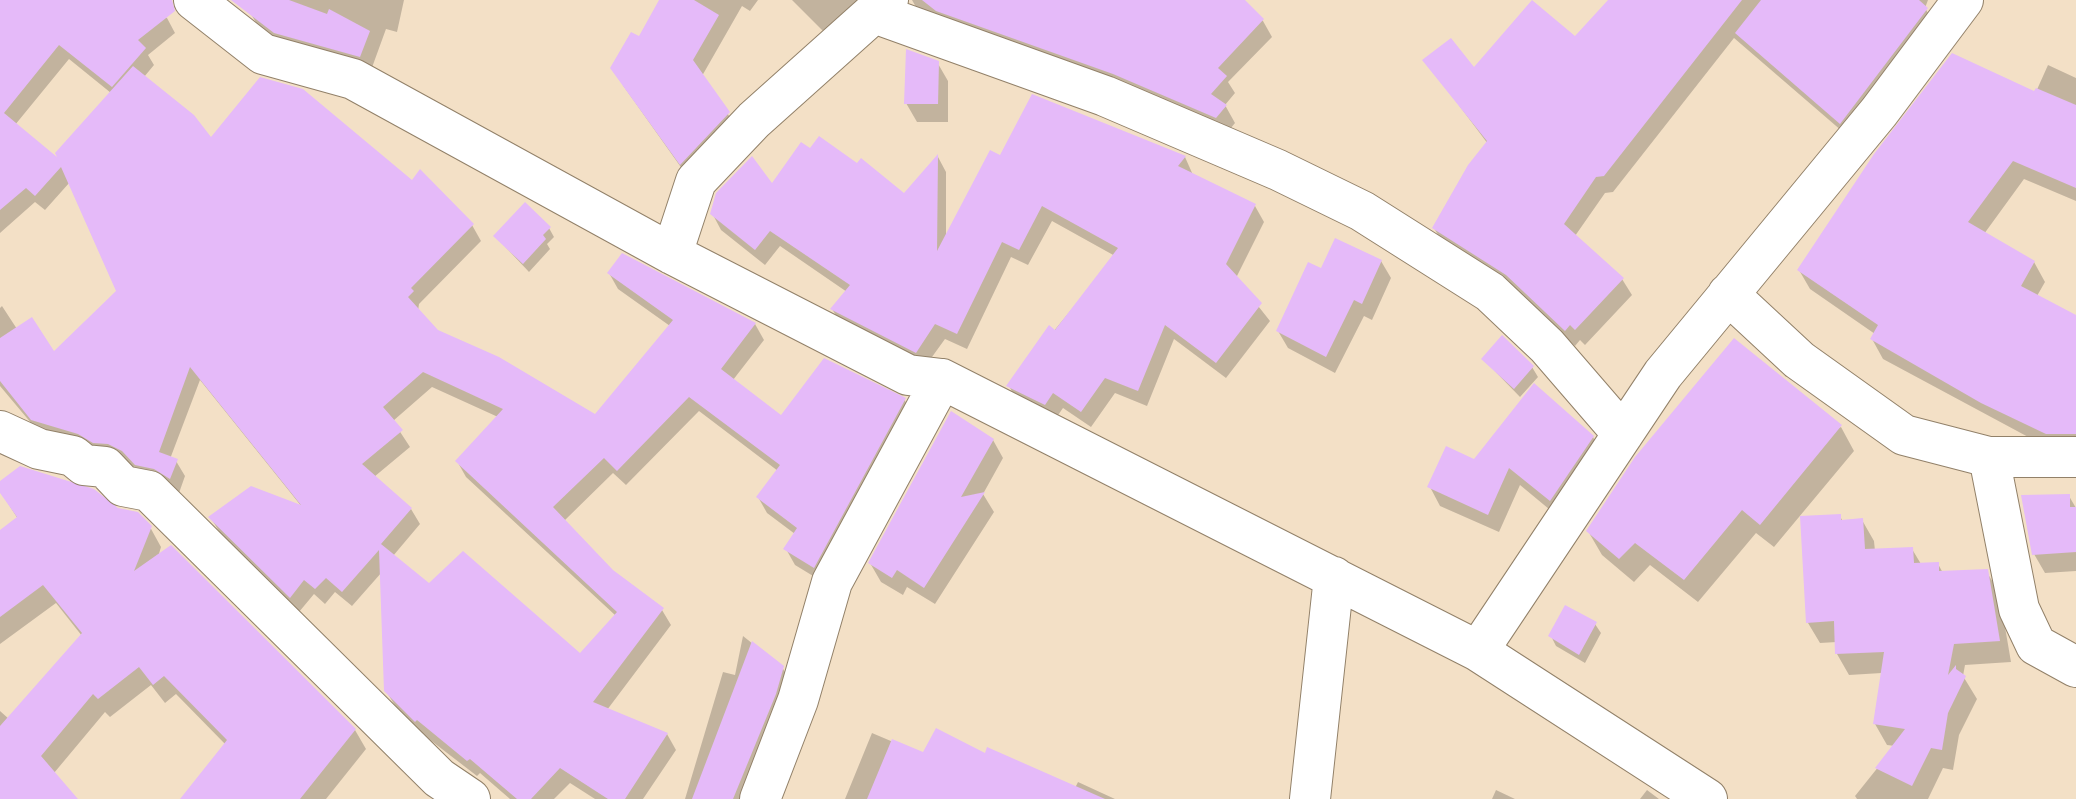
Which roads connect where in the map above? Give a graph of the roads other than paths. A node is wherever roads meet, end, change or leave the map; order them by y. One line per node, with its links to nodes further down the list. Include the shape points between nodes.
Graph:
1 (194, 0): 4 (street, via 263,54 353,79)
2 (1963, 0): 5 (street, via 1879,112)
3 (881, 7): 4 (street, via 754,120 696,181); 8 (street, via 1105,96 1362,211 1490,292 1547,346)
4 (672, 254): 6 (street, via 908,375)
5 (1728, 294): 8 (street); 9 (street, via 1799,360 1904,435)
6 (942, 379): 11 (street); 15 (street, via 832,582 798,700)
7 (0, 431): 14 (street, via 39,449 73,456 84,465 105,467 123,486 149,491 439,778)
8 (1623, 434): 12 (street)
9 (1989, 457): 10 (street); 13 (street, via 2019,609 2036,645)
10 (2076, 457)
11 (1334, 577): 12 (street); 16 (street)
12 (1478, 651): 17 (street)
13 (2076, 667)
14 (470, 799)
15 (760, 799)
16 (1310, 799)
17 (1707, 799)

